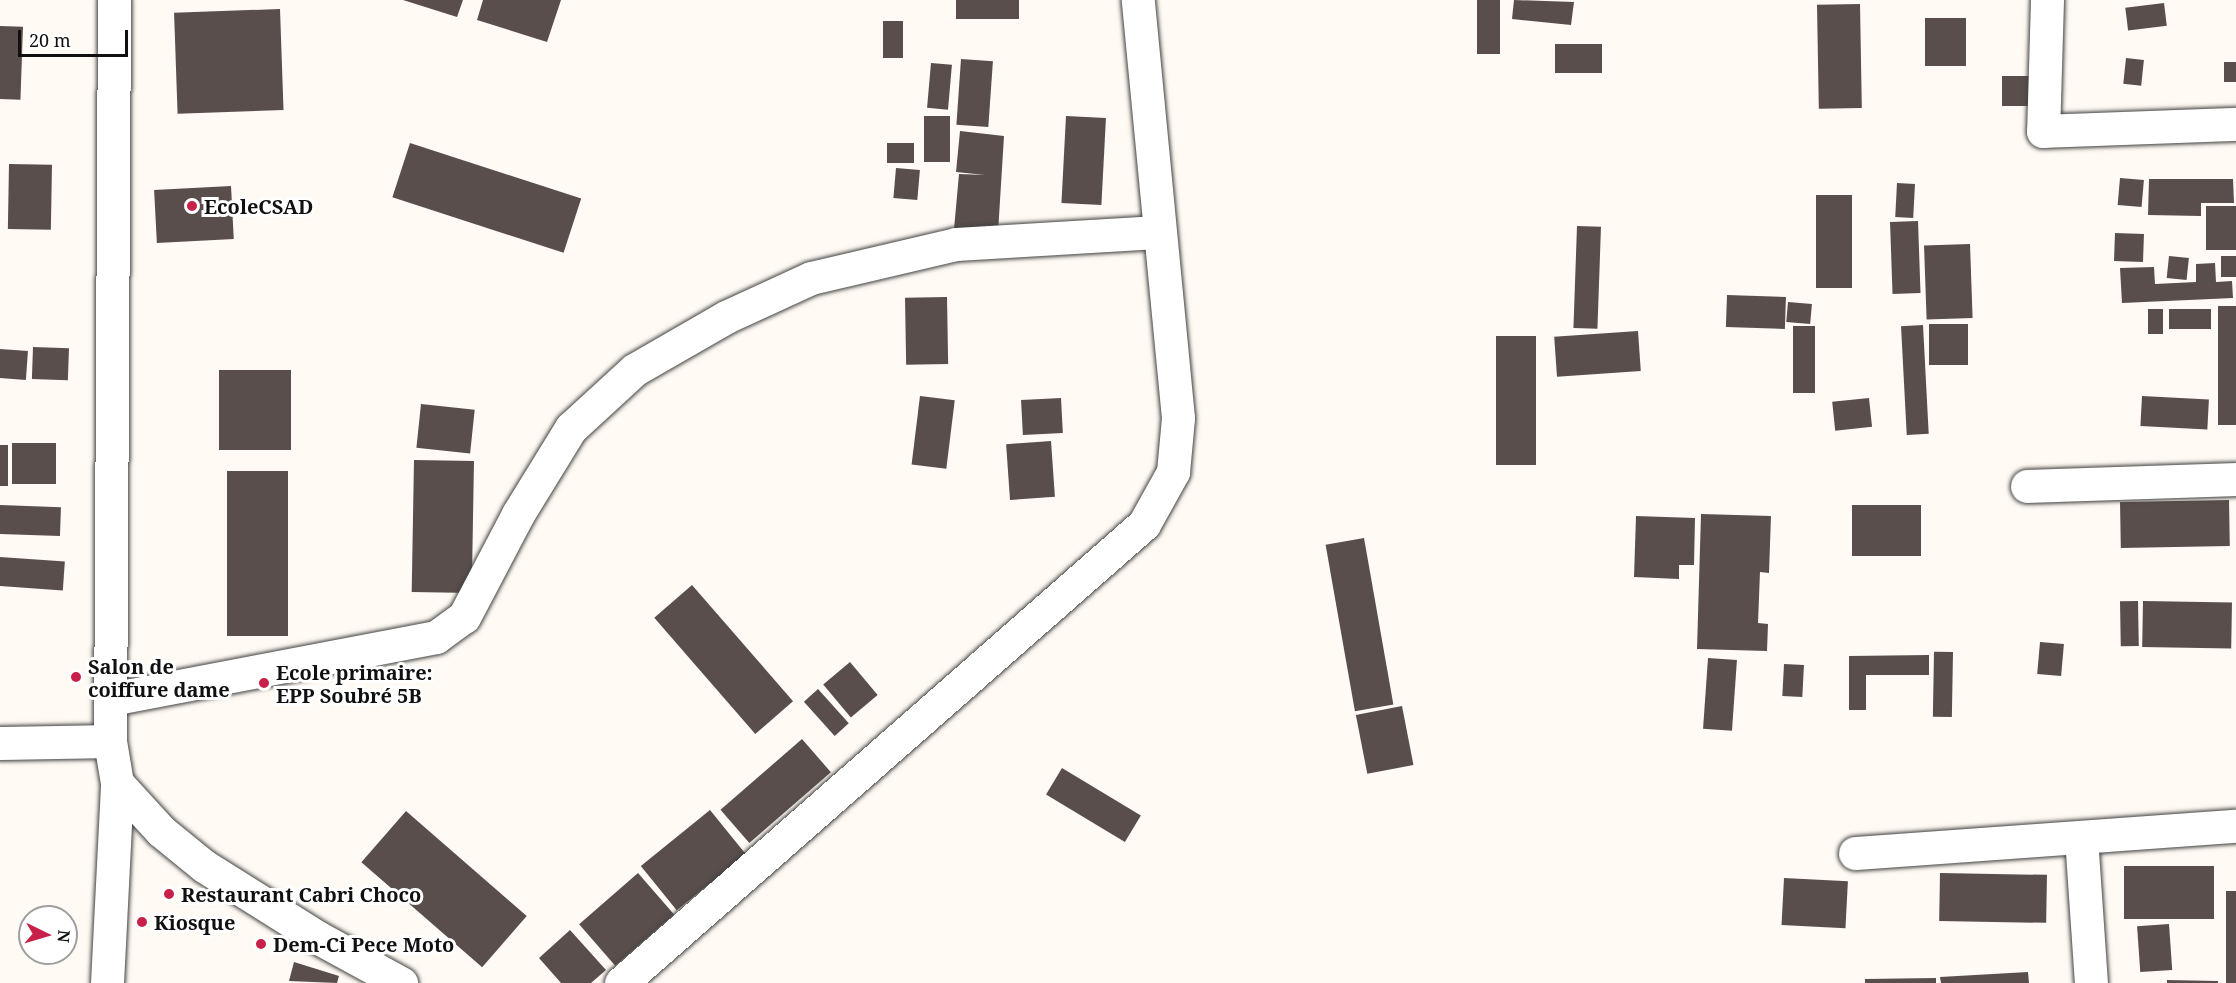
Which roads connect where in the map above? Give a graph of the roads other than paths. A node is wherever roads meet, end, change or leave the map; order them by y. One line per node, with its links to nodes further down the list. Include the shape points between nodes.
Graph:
1 (114, 0): 8 (street)
2 (1138, 0): 5 (street)
3 (2047, 0): 4 (street, via 2043,131)
4 (2236, 124)
5 (1158, 232): 8 (street, via 956,244 811,278 726,317 634,370 571,428 518,514 464,617 436,638); 17 (street, via 1178,418 1173,472 1144,524)
6 (2236, 479): 7 (street)
7 (2027, 486)
8 (111, 699): 9 (street)
9 (111, 741): 10 (street); 11 (street)
10 (0, 743)
11 (117, 783): 15 (street); 16 (street, via 161,831 204,866 297,925)
12 (2236, 826): 13 (street)
13 (2081, 837): 14 (street); 18 (street)
14 (1855, 853)
15 (107, 983)
16 (401, 983)
17 (621, 983)
18 (2091, 983)

